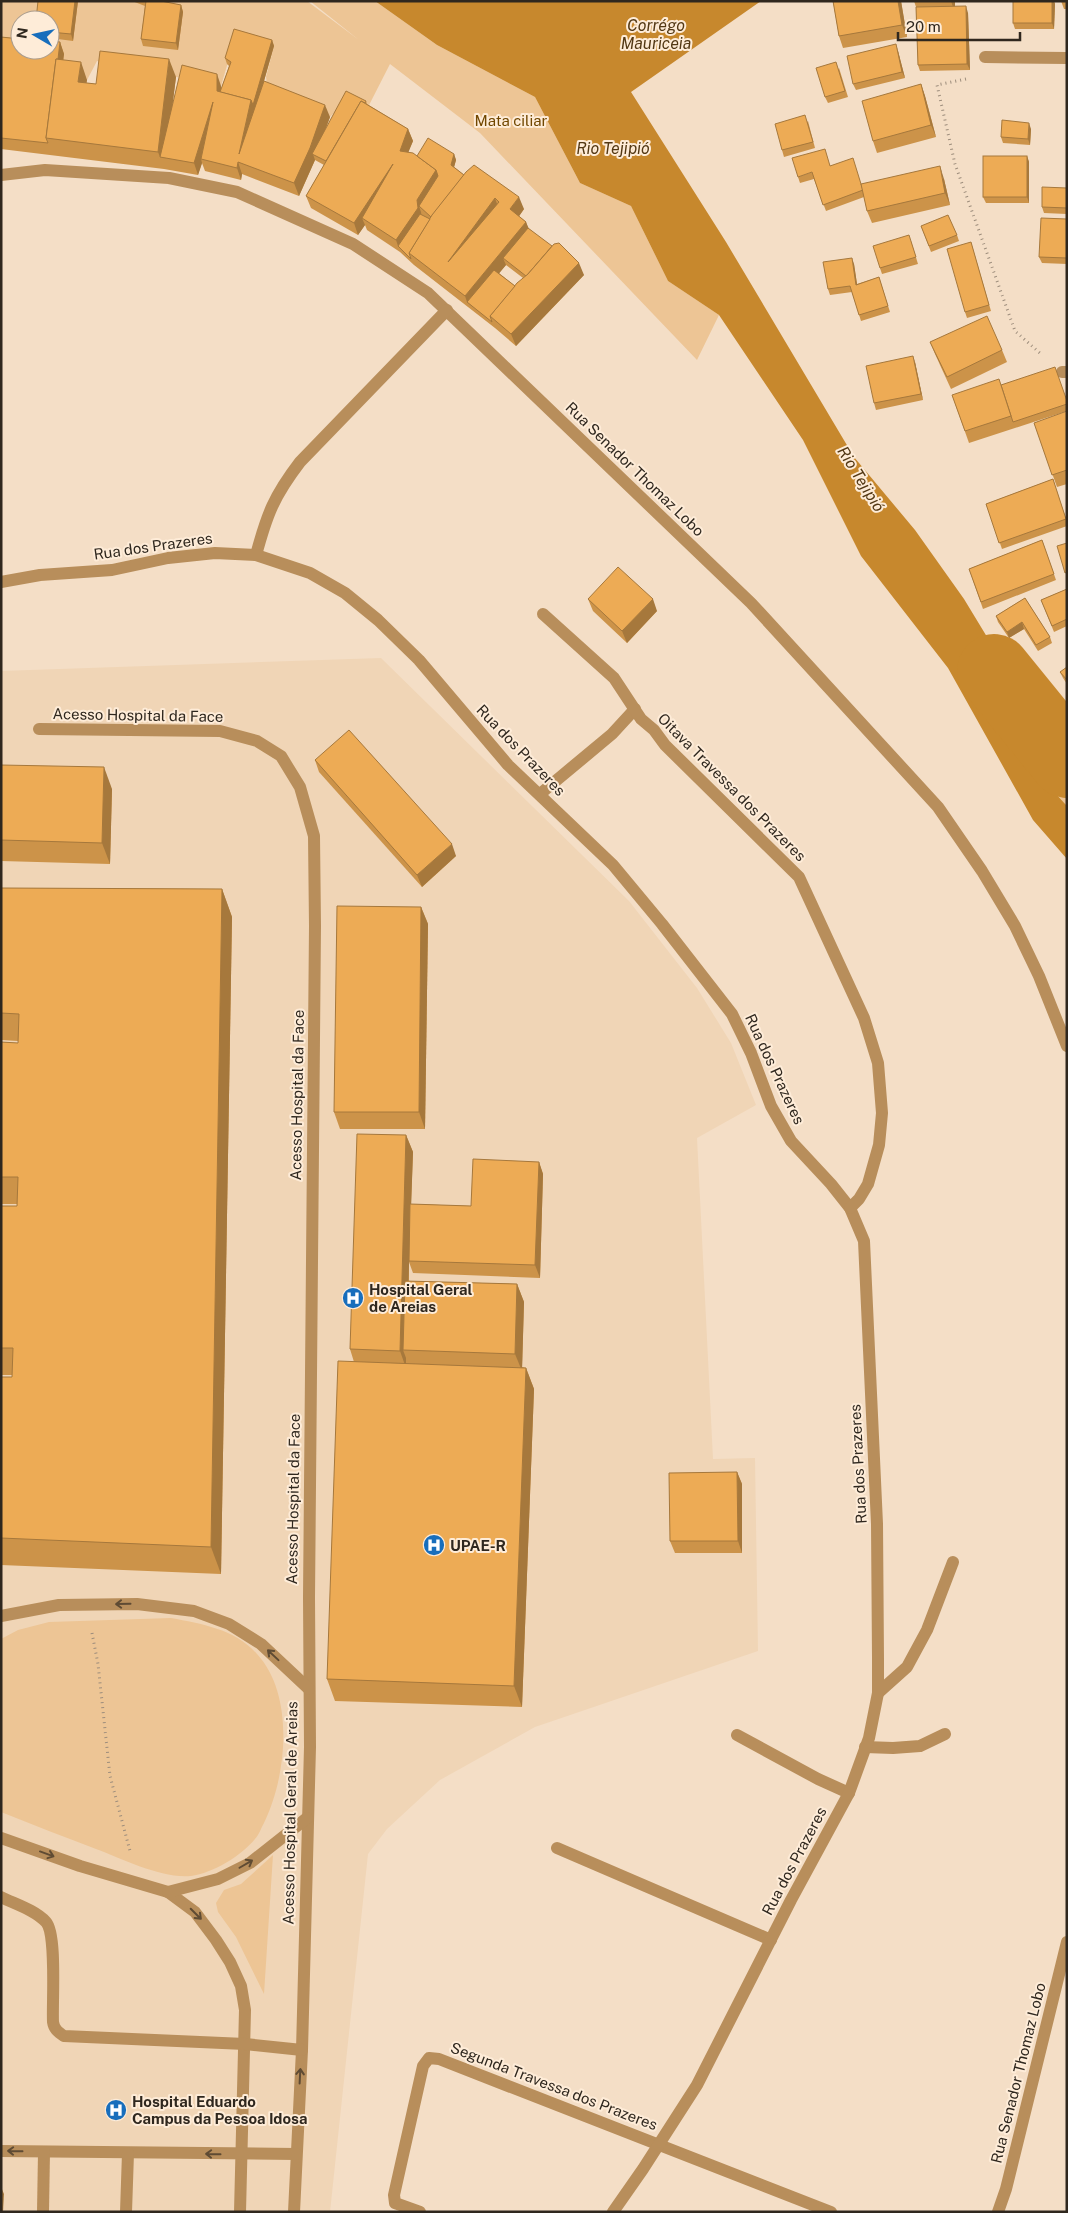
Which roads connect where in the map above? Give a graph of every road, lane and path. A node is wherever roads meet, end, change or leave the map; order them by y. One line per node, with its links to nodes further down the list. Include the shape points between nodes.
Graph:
1 (985, 58): 2 (street); 5 (path, via 986,76 936,85 956,164 1015,331)
2 (1067, 58)
3 (1, 175): 4 (street, Rua Senador Thomaz Lobo, via 44,170 159,178 236,192 353,244 428,293)
4 (447, 310): 6 (street, via 300,462 280,488); 12 (street, Rua Senador Thomaz Lobo, via 750,603 938,807 1015,926 1040,976)
5 (1064, 372)
6 (256, 555): 7 (street, Rua dos Prazeres, via 215,553 168,558 112,570 40,575); 11 (street, Rua dos Prazeres, via 310,573 345,593 378,620 419,660 508,765)
7 (1, 582)
8 (543, 614): 9 (street, Oitava Travessa dos Prazeres, via 614,678)
9 (635, 709): 11 (street, via 612,734); 13 (street, Oitava Travessa dos Prazeres, via 664,745 799,877 864,1018 878,1063 882,1113 879,1145 870,1177 859,1199)
10 (39, 729): 17 (street, Acesso Hospital da Face, via 220,731 257,742 281,756 300,786 314,836 315,926)
11 (540, 794): 13 (street, Rua dos Prazeres, via 613,865 732,1014 771,1106 791,1141)
12 (1067, 1046)
13 (850, 1208): 18 (street, Rua dos Prazeres, via 864,1241 877,1524)
14 (953, 1562): 18 (street, via 927,1630 907,1668)
15 (87, 1605): 16 (street, Acesso Hospital Geral de Areias, via 59,1606); 17 (street, Acesso Hospital Geral de Areias, one-way to 15, via 261,1644 229,1624 194,1610 137,1604); 26 (path, via 98,1664 110,1776)
16 (1, 1616)
17 (308, 1689): 23 (street, Acesso Hospital Geral de Areias)
18 (878, 1693): 21 (street, Rua dos Prazeres)
19 (946, 1734): 21 (street, via 920,1746)
20 (737, 1735): 22 (street)
21 (865, 1747): 22 (street, Rua dos Prazeres)
22 (849, 1793): 29 (street, Rua dos Prazeres)
23 (307, 1818): 27 (street, one-way to 23, via 218,1879 250,1862); 32 (street, Acesso Hospital Geral de Areias)
24 (1, 1838): 26 (street, one-way to 26)
25 (557, 1848): 29 (street)
26 (138, 1883): 27 (street)
27 (168, 1892): 31 (street, one-way to 31, via 195,1912 230,1962 245,2010)
28 (1, 1897): 31 (street, via 44,1919 48,1925 52,1940 53,2022 60,2034)
29 (770, 1940): 33 (street, Rua dos Prazeres, via 697,2085)
30 (1067, 1942): 46 (street, Rua Senador Thomaz Lobo)
31 (245, 2044): 32 (street); 37 (street)
32 (302, 2050): 38 (street, Acesso Hospital Geral de Areias, one-way to 32)
33 (659, 2145): 43 (street, Segunda Travessa dos Prazeres, via 439,2059 429,2058 423,2066 394,2195 395,2203); 44 (street, Rua dos Prazeres); 45 (street, Segunda Travessa dos Prazeres)
34 (1, 2151): 35 (street, one-way to 34)
35 (44, 2152): 36 (street); 39 (street)
36 (128, 2153): 37 (street, one-way to 36); 40 (street)
37 (242, 2154): 38 (street); 41 (street)
38 (296, 2154): 42 (street, Acesso Hospital Geral de Areias)
39 (43, 2212)
40 (126, 2212)
41 (240, 2212)
42 (294, 2212)
43 (420, 2212)
44 (613, 2212)
45 (831, 2212)
46 (998, 2212)

